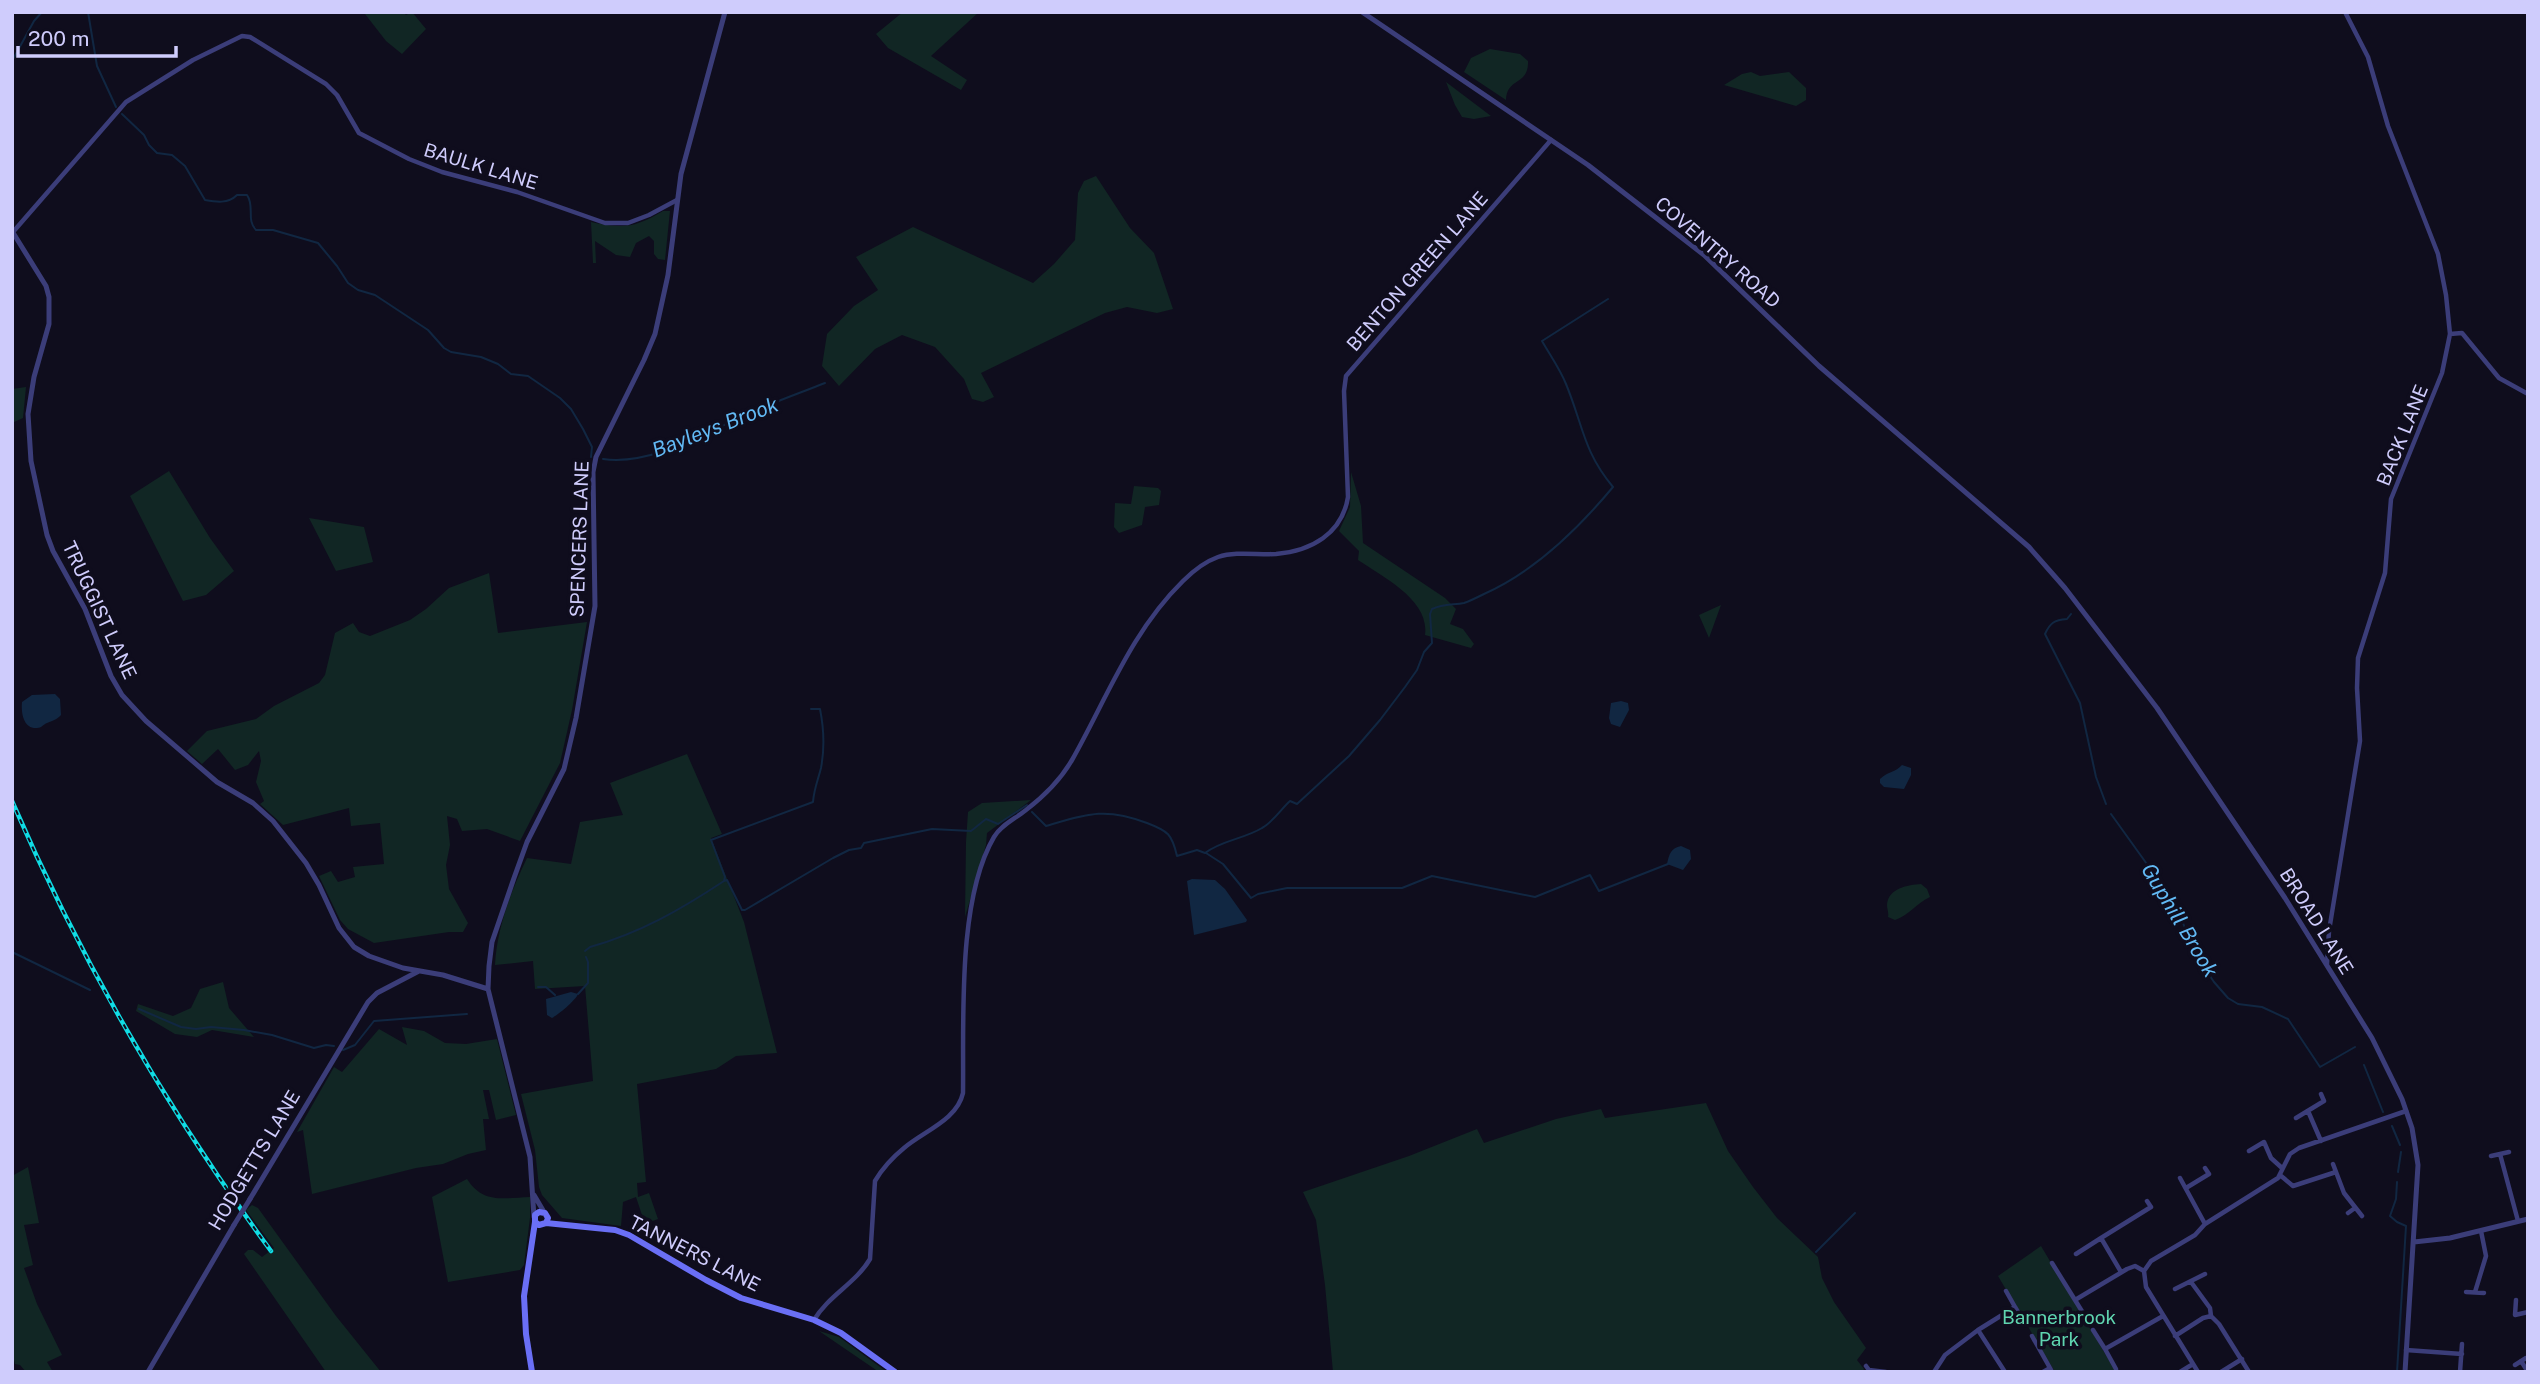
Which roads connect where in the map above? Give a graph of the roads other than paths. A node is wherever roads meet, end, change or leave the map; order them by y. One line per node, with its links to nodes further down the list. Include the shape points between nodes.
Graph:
1 (725, 12): 5 (street, SPENCERS LANE)
2 (1362, 12): 4 (street, COVENTRY ROAD)
3 (2345, 12): 7 (street, BACK LANE, via 2368,57 2388,126 2438,254)
4 (1550, 139): 9 (street, COVENTRY ROAD, via 1704,254 1819,366); 68 (street, BENTON GREEN LANE, via 1346,376 1348,497 1340,523 1322,540 1302,548 1278,554 1225,555 1208,561 1185,579 1132,645 1068,766 1042,797 994,836 970,914 961,1102 880,1172 875,1181 870,1259)
5 (677, 200): 6 (street, BAULK LANE, via 628,223 605,223 442,172 359,133 326,84 242,36 126,102); 14 (street, SPENCERS LANE, via 655,334 593,472 594,606 564,769 527,842 498,923)
6 (12, 232): 11 (street, TRUGGIST LANE, via 49,297 49,324 33,377 28,414 35,482 50,544 85,609 111,676 145,721 217,782 273,821 306,863 345,937 369,956)
7 (2450, 334): 8 (street, via 2462,333 2499,378); 10 (street, BACK LANE, via 2442,373 2391,499 2385,573 2358,658 2360,740)
8 (2528, 394)
9 (2029, 547): 10 (street, BROAD LANE, via 2157,708)
10 (2327, 965): 17 (street, BROAD LANE, via 2385,1059)
11 (403, 968): 12 (street, TRUGGIST LANE); 13 (street)
12 (419, 971): 13 (street, HODGETTS LANE); 14 (street, TRUGGIST LANE)
13 (402, 979): 86 (street, HODGETTS LANE, bridge, via 368,1002)
14 (488, 989): 35 (street, SPENCERS LANE, via 528,1146)
15 (2321, 1094): 16 (street, via 2324,1101)
16 (2308, 1111): 18 (street); 20 (street)
17 (2406, 1111): 20 (street); 50 (street, BROAD LANE, via 2418,1166)
18 (2296, 1118)
19 (2269, 1139): 21 (street)
20 (2321, 1141): 28 (street, via 2290,1154)
21 (2264, 1142): 22 (street); 28 (street)
22 (2249, 1151)
23 (2509, 1152): 24 (street)
24 (2500, 1154): 25 (street); 45 (street)
25 (2491, 1156)
26 (2333, 1164): 29 (street)
27 (2205, 1168): 30 (street)
28 (2282, 1168): 31 (street)
29 (2336, 1172): 31 (street, via 2293,1186); 38 (street)
30 (2209, 1174): 33 (street); 34 (street)
31 (2280, 1175): 47 (street)
32 (2180, 1178): 34 (street)
33 (2213, 1181)
34 (2186, 1188): 47 (street)
35 (533, 1192): 39 (street, SPENCERS LANE); 43 (street, SPENCERS LANE)
36 (2147, 1201): 37 (street)
37 (2151, 1207): 41 (street); 49 (street)
38 (2355, 1208): 40 (street); 42 (street)
39 (544, 1212): 43 (main road); 46 (main road)
40 (2348, 1213)
41 (2155, 1214)
42 (2362, 1216)
43 (534, 1219): 46 (main road, via 539,1225); 87 (main road, SPENCERS LANE, via 524,1296)
44 (2528, 1219): 45 (street)
45 (2518, 1221): 48 (street)
46 (546, 1223): 68 (main road, TANNERS LANE, via 629,1235 741,1298)
47 (2206, 1224): 53 (street, via 2196,1236 2151,1261)
48 (2481, 1231): 50 (street); 60 (street, via 2486,1256)
49 (2101, 1238): 51 (street); 54 (street)
50 (2414, 1242): 77 (street, BROAD LANE)
51 (2076, 1254)
52 (2052, 1263): 62 (street)
53 (2144, 1271): 54 (street, via 2135,1266); 66 (street, via 2146,1287)
54 (2121, 1272): 62 (street)
55 (2205, 1273): 56 (street)
56 (2191, 1282): 57 (street); 67 (street)
57 (2175, 1289)
58 (2006, 1291): 64 (street)
59 (2466, 1292): 60 (street)
60 (2475, 1292): 61 (street)
61 (2484, 1293)
62 (2075, 1300): 70 (street)
63 (2516, 1300): 65 (street, via 2515,1315)
64 (2015, 1307): 69 (street); 71 (street)
65 (2528, 1312)
66 (2163, 1316): 74 (street); 76 (street)
67 (2211, 1316): 74 (street); 79 (street)
68 (814, 1320): 88 (main road, TANNERS LANE, via 855,1341)
69 (2022, 1320)
70 (2088, 1321)
71 (1978, 1330): 90 (street, via 1945,1355); 91 (street)
72 (2093, 1330): 76 (street)
73 (2032, 1336): 85 (street)
74 (2175, 1336): 81 (street)
75 (2462, 1344): 78 (street)
76 (2105, 1349): 84 (street)
77 (2405, 1350): 78 (street); 97 (street, BROAD LANE)
78 (2462, 1354): 98 (street)
79 (2242, 1359): 95 (street); 96 (street)
80 (2524, 1359): 82 (street); 99 (street)
81 (2193, 1364): 93 (street); 94 (street)
82 (2515, 1365)
83 (1866, 1366): 89 (street)
84 (2116, 1369)
85 (2051, 1370): 92 (street)
86 (148, 1372)
87 (531, 1372)
88 (895, 1372)
89 (1886, 1372)
90 (1934, 1372)
91 (2006, 1372)
92 (2043, 1372)
93 (2180, 1372)
94 (2198, 1372)
95 (2221, 1372)
96 (2249, 1372)
97 (2404, 1372)
98 (2460, 1372)
99 (2528, 1372)

